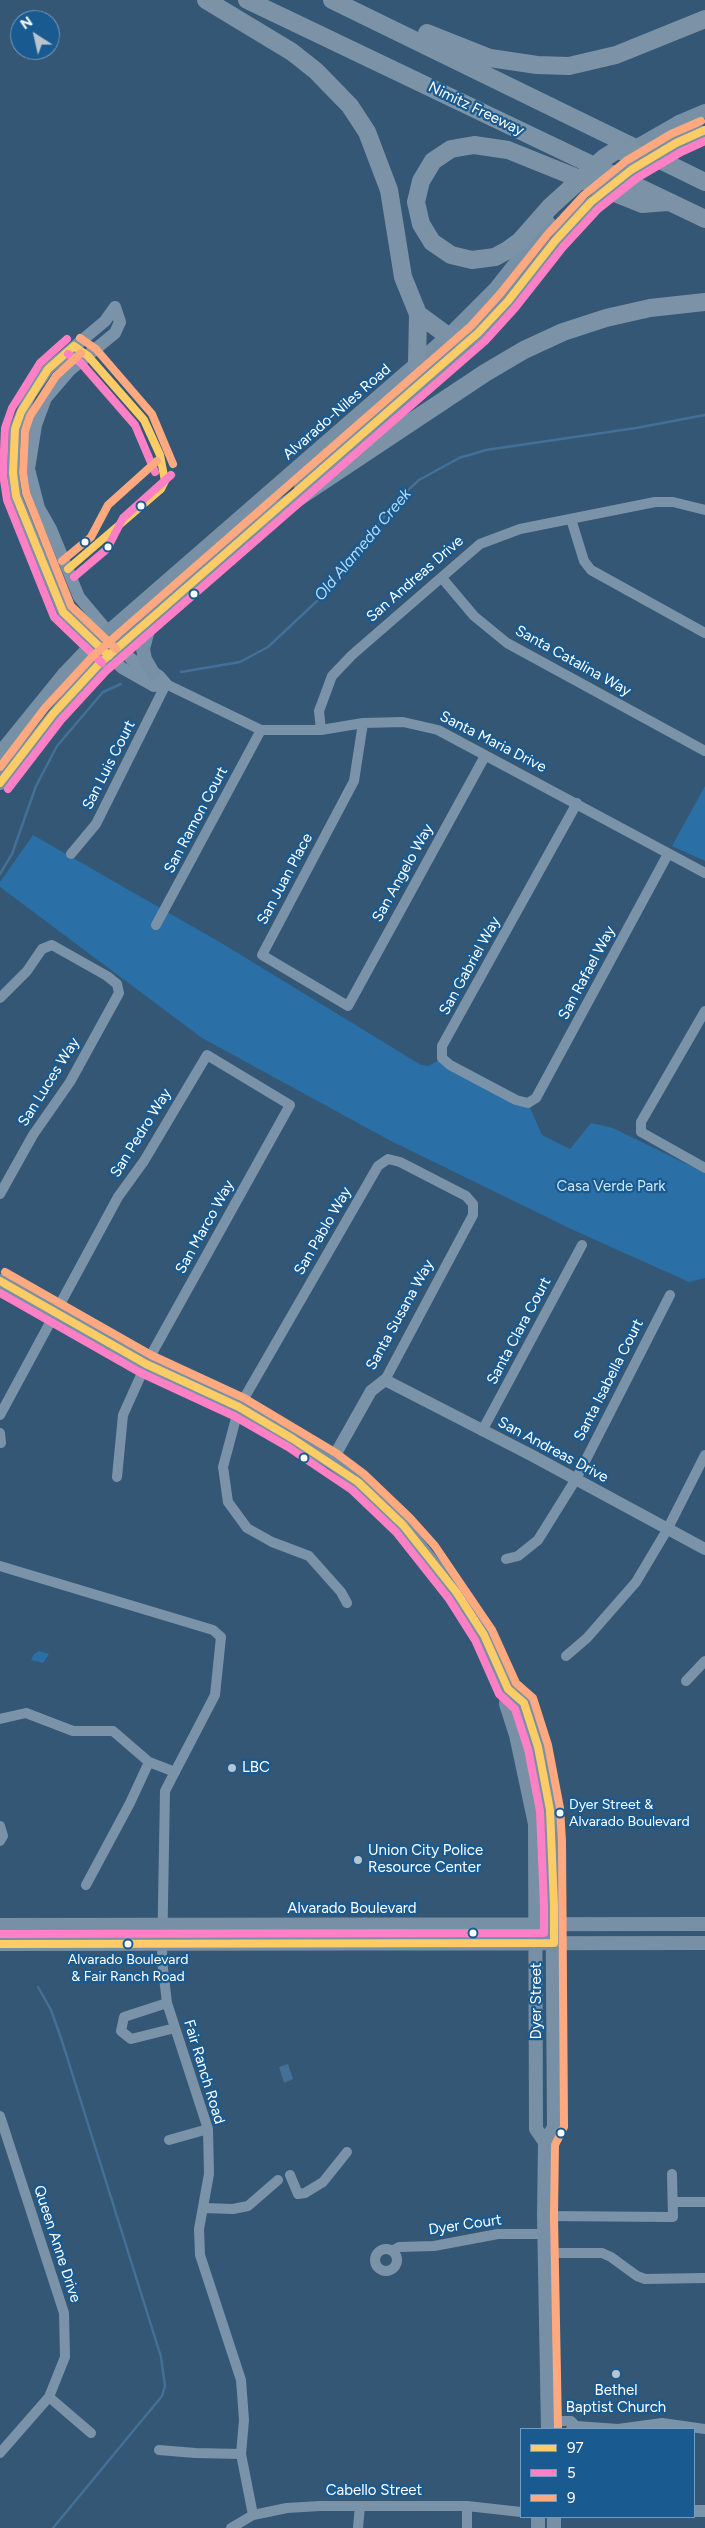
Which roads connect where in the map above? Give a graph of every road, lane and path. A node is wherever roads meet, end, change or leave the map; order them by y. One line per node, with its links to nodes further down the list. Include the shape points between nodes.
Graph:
1 (206, 0): 14 (highway, via 305,62 339,93 359,118 374,145 385,176 403,276)
2 (247, 0): 10 (highway, Nimitz Freeway)
3 (332, 0): 4 (highway)
4 (363, 14): 5 (highway, via 391,18 490,58 553,66 598,61); 9 (highway)
5 (705, 18)
6 (705, 111): 8 (main road, bridge)
7 (702, 131): 15 (main road, bridge, via 631,170 574,218 508,301)
8 (631, 149): 11 (highway, bridge, via 620,148 604,158)
9 (705, 182)
10 (670, 202): 11 (highway, via 642,204 508,150 474,145 451,149 433,161 421,181 416,202 421,224 432,242 451,255 472,260 495,257 506,251); 12 (highway, Nimitz Freeway)
11 (554, 209): 16 (main road, Alvarado-Niles Road, via 495,289)
12 (703, 217)
13 (705, 302): 20 (highway, via 650,308 606,318 524,350)
14 (418, 314): 16 (highway); 17 (highway)
15 (478, 333): 16 (highway, via 460,338); 20 (main road)
16 (448, 336): 17 (main road, Alvarado-Niles Road)
17 (417, 364): 23 (main road, Alvarado-Niles Road)
18 (705, 510): 19 (street, San Andreas Drive, via 673,502 655,502)
19 (571, 519): 21 (street, San Andreas Drive, via 520,529 480,544); 24 (street, via 584,561 591,570)
20 (264, 520): 22 (main road)
21 (442, 578): 32 (street, San Andreas Drive, via 332,676 319,711); 33 (street, Santa Catalina Way, via 474,616 507,643)
22 (150, 621): 26 (main road); 28 (main road, via 143,649)
23 (108, 631): 25 (main road, Alvarado-Niles Road); 25 (street, Santa Maria Drive, via 79,597 39,508 29,462 36,425 46,398 70,370 115,333 120,322 115,307 105,321 60,358 38,382 21,412 13,451 16,496 63,612); 26 (street, Santa Maria Drive)
24 (705, 633)
25 (96, 642): 27 (street, Santa Maria Drive); 34 (main road, Alvarado-Niles Road, via 65,673)
26 (120, 646): 27 (main road); 28 (street, Santa Maria Drive, via 131,659)
27 (109, 656): 29 (street, Santa Maria Drive, via 122,668 154,686); 36 (main road, via 71,693)
28 (153, 673): 29 (street, Santa Maria Drive)
29 (166, 684): 31 (street, Santa Maria Drive); 38 (street, San Luis Court, via 96,824)
30 (363, 723): 32 (street, Santa Maria Drive); 35 (street, Santa Maria Drive, via 403,722 438,730); 43 (street, San Juan Place, via 354,781 262,955)
31 (261, 730): 32 (street, Santa Maria Drive); 41 (street, San Ramon Court)
32 (321, 730)
33 (705, 750)
34 (0, 753)
35 (485, 756): 37 (street, Santa Maria Drive); 43 (street, San Angelo Way)
36 (0, 783)
37 (577, 803): 39 (street, Santa Maria Drive); 45 (street, San Gabriel Way, via 442,1046 442,1058 450,1065 516,1100)
38 (71, 854)
39 (668, 854): 40 (street, Santa Maria Drive); 45 (street, San Rafael Way, via 536,1098)
40 (705, 873)
41 (156, 925)
42 (0, 998): 48 (street, San Luces Way, via 27,971 42,949 52,945 107,976 117,984 119,993 74,1074 33,1135)
43 (348, 1006)
44 (705, 1011): 47 (street, via 641,1122 641,1132)
45 (528, 1103)
46 (290, 1105): 53 (street, San Pedro Way, via 207,1055 144,1161 118,1197); 54 (street, San Marco Way)
47 (705, 1168)
48 (0, 1194)
49 (473, 1204): 55 (street, Santa Susana Way, via 473,1215); 56 (street, San Pablo Way, via 466,1196 400,1162 388,1159 378,1166)
50 (582, 1245): 58 (street, Santa Clara Court)
51 (0, 1281): 53 (main road, Dyer Street)
52 (670, 1295): 62 (street, Santa Isabella Court)
53 (56, 1312): 54 (main road, Dyer Street); 57 (street)
54 (146, 1364): 56 (main road, Dyer Street); 61 (street, San Marco Way, via 123,1416)
55 (384, 1380): 58 (street, San Andreas Drive); 60 (street, Santa Susana Way, via 371,1390)
56 (239, 1407): 60 (main road, Dyer Street); 67 (street, San Pablo Way, via 223,1467 228,1502 246,1528 308,1556 341,1592)
57 (0, 1415)
58 (482, 1431): 62 (street, San Andreas Drive)
59 (705, 1455): 63 (street)
60 (331, 1462): 71 (main road, Dyer Street, via 358,1482 427,1552 484,1635)
61 (116, 1477)
62 (576, 1479): 63 (street, San Andreas Drive); 65 (street, Santa Isabella Court, via 538,1540 518,1556)
63 (668, 1530): 64 (street, San Andreas Drive); 68 (street, via 636,1582 587,1638)
64 (705, 1549)
65 (506, 1559)
66 (0, 1566): 74 (street, Fair Ranch Road, via 213,1630 220,1637 216,1695)
67 (347, 1604)
68 (566, 1656)
69 (705, 1661): 70 (street)
70 (686, 1682)
71 (508, 1689): 78 (main road, Dyer Street, via 506,1704 516,1734 535,1824); 79 (main road, Dyer Street, via 524,1703 540,1756 550,1813)
72 (0, 1720): 73 (street, via 26,1713 73,1731 112,1730)
73 (148, 1762): 74 (street); 77 (street)
74 (175, 1772): 82 (street, Fair Ranch Road, via 164,1791)
75 (0, 1826): 76 (street, via 3,1836)
76 (0, 1841)
77 (86, 1885)
78 (537, 1924): 79 (main road, Alvarado Boulevard); 82 (main road, Alvarado Boulevard); 83 (main road, Dyer Street)
79 (554, 1924): 80 (main road, Alvarado Boulevard); 84 (main road, Dyer Street)
80 (705, 1924)
81 (0, 1925): 82 (main road, Alvarado Boulevard)
82 (163, 1925): 87 (street, Fair Ranch Road)
83 (536, 1943): 84 (main road); 87 (main road); 90 (main road, Dyer Street)
84 (554, 1943): 85 (main road); 92 (main road, Dyer Street)
85 (705, 1943)
86 (0, 1944): 87 (main road)
87 (162, 1944): 88 (street, Fair Ranch Road)
88 (167, 2003): 89 (street, Fair Ranch Road); 89 (street, via 124,2017 121,2031 132,2039)
89 (175, 2028): 93 (street, Fair Ranch Road)
90 (536, 2061): 92 (main road, via 545,2072 546,2110); 95 (main road, Dyer Street, via 536,2129)
91 (0, 2116): 108 (street, Queen Anne Drive, via 64,2314 65,2357)
92 (554, 2120): 95 (main road, Dyer Street, via 554,2127)
93 (208, 2130): 94 (street); 102 (street, Fair Ranch Road, via 209,2174)
94 (169, 2140)
95 (545, 2142): 103 (main road, Dyer Street)
96 (347, 2152): 98 (street, via 323,2182 305,2193 298,2194)
97 (672, 2174): 100 (street)
98 (290, 2176)
99 (278, 2180): 102 (street, via 248,2206)
100 (673, 2202): 101 (street); 103 (street, via 673,2217)
101 (705, 2202)
102 (204, 2208): 115 (street, Fair Ranch Road, via 199,2229 200,2255 241,2380 244,2420)
103 (544, 2216): 104 (main road, Dyer Street)
104 (544, 2234): 105 (street, Dyer Court, via 498,2234 434,2246 399,2247); 106 (main road, Dyer Street)
105 (392, 2251)
106 (544, 2253): 107 (street, via 602,2253 645,2279); 109 (main road, Dyer Street)
107 (705, 2278)
108 (49, 2397): 112 (street); 114 (street, Queen Anne Drive)
109 (548, 2425): 110 (street, via 571,2421)
110 (574, 2428): 111 (street, via 662,2424)
111 (705, 2429)
112 (90, 2434)
113 (159, 2450): 115 (street)
114 (0, 2453)
115 (241, 2454): 119 (street, Fair Ranch Road)
116 (360, 2506): 117 (street, Cabello Street); 119 (street, Cabello Street, via 287,2508); 121 (street)
117 (467, 2506): 118 (street, Cabello Street); 122 (street)
118 (520, 2512)
119 (253, 2514): 120 (street, Cabello Street)
120 (231, 2528)
121 (358, 2528)
122 (466, 2528)

